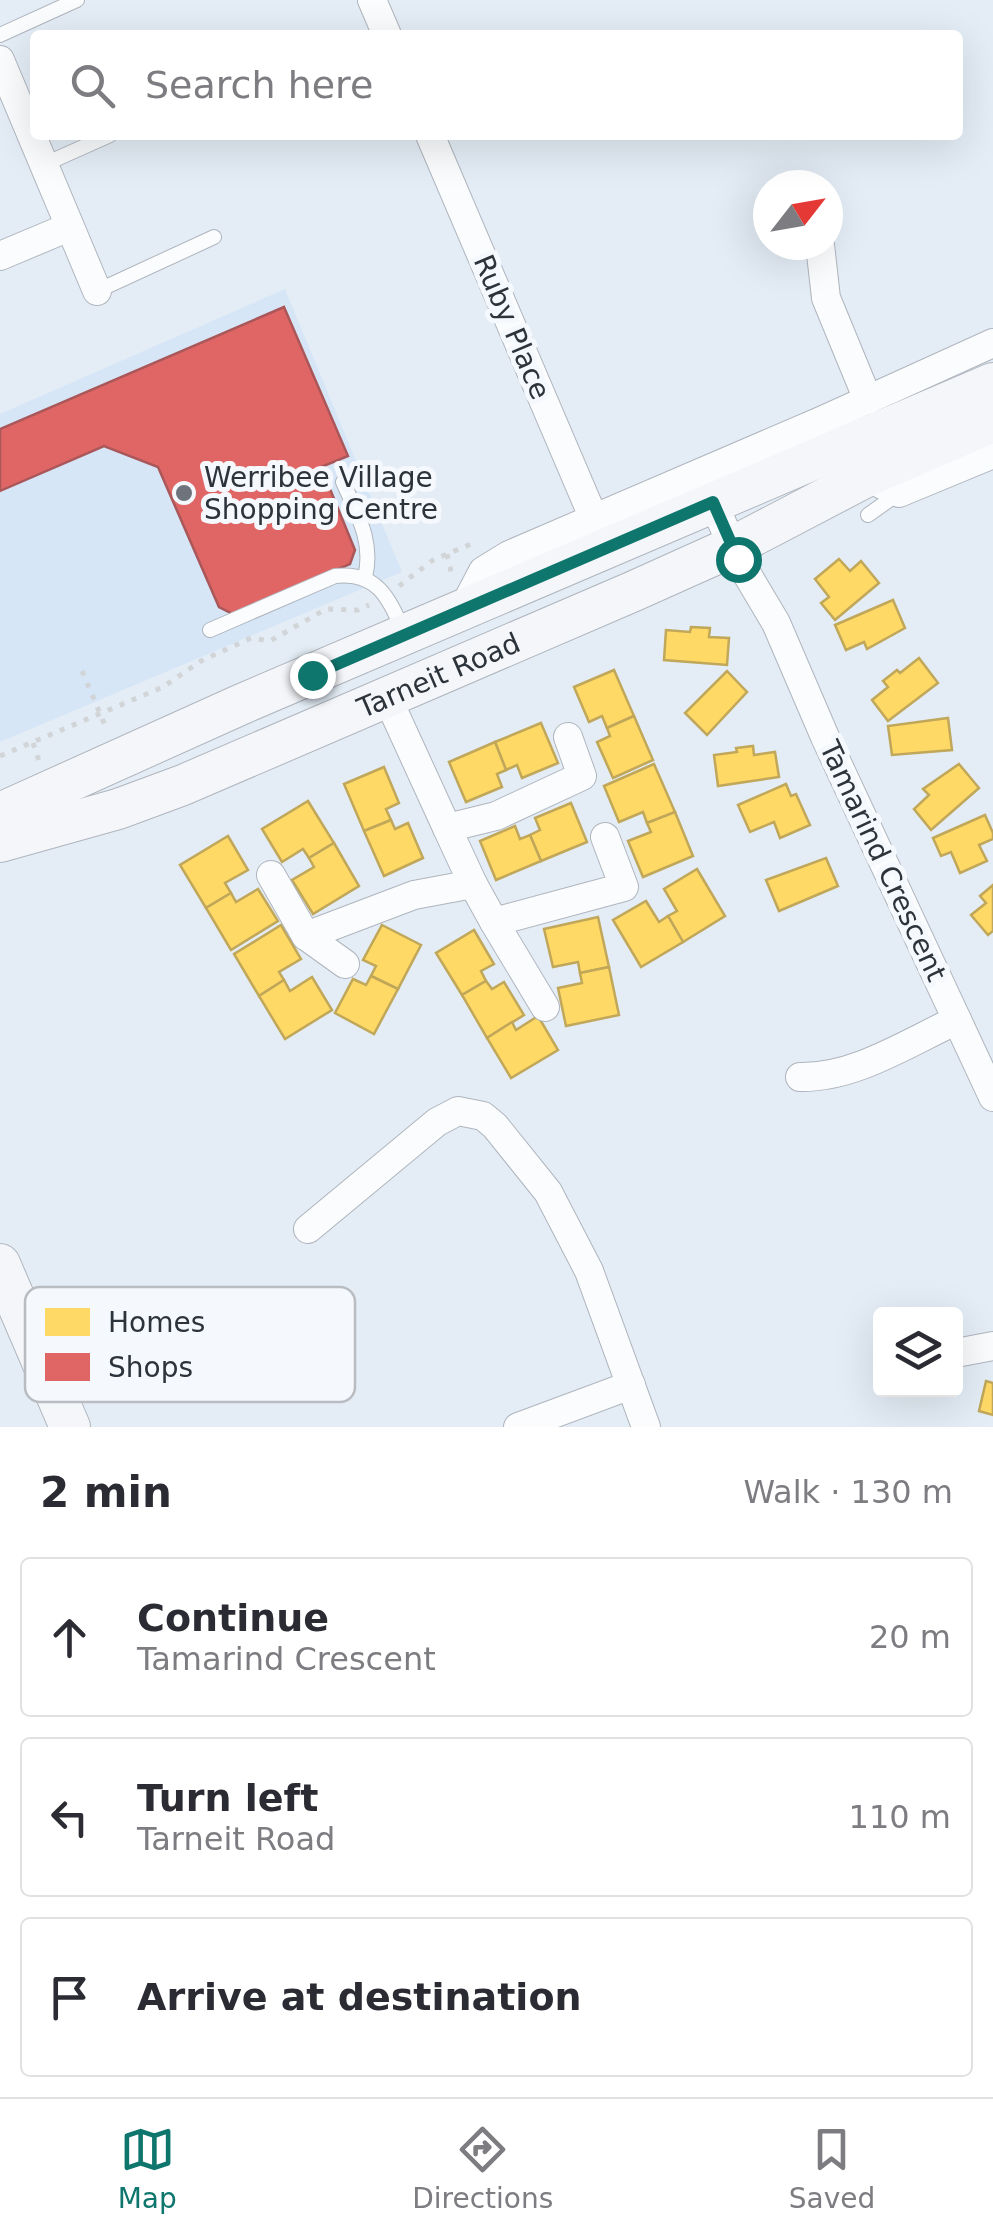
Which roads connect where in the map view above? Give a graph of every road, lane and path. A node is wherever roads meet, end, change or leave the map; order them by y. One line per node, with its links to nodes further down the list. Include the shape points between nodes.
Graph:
1 (77, 0): 4 (lane)
2 (372, 0): 3 (street)
3 (386, 30)
4 (0, 35)
5 (0, 60): 6 (street)
6 (30, 129)
7 (35, 140): 10 (street)
8 (99, 140): 10 (lane)
9 (432, 140): 24 (street, Ruby Place)
10 (45, 164): 11 (street)
11 (69, 227): 13 (street); 15 (street)
12 (214, 238): 15 (lane)
13 (0, 256)
14 (822, 260): 18 (street, via 826,298)
15 (97, 291)
16 (993, 343): 18 (street, Tarneit Road)
17 (993, 383): 23 (main road, Tarneit Road)
18 (868, 400): 24 (street, Tarneit Road)
19 (993, 422): 22 (main road, Tarneit Road)
20 (993, 454): 22 (street, Tarneit Road)
21 (343, 482): 26 (lane, via 367,541)
22 (878, 495): 25 (main road, Tarneit Road)
23 (720, 499): 25 (street, Tamarind Crescent); 27 (main road, Tarneit Road)
24 (594, 519): 27 (street, Tarneit Road, via 475,568)
25 (740, 542): 31 (main road, Tarneit Road); 46 (street, Tamarind Crescent, via 764,576 776,623)
26 (365, 578): 28 (lane, via 335,576); 29 (lane, via 386,597)
27 (462, 611): 29 (main road, Tarneit Road)
28 (210, 630)
29 (405, 636): 30 (main road, Tarneit Road)
30 (312, 675): 32 (main road, Tarneit Road); 33 (main road)
31 (386, 697): 33 (main road, Tarneit Road); 37 (street)
32 (242, 704): 35 (main road); 36 (main road, Tarneit Road)
33 (330, 720): 35 (main road, Tarneit Road)
34 (568, 737): 37 (street, via 582,776 496,816)
35 (259, 752): 39 (main road, Tarneit Road, via 118,809)
36 (0, 812)
37 (447, 828): 41 (street)
38 (605, 837): 42 (street, via 624,886)
39 (0, 842)
40 (270, 875): 43 (street)
41 (473, 884): 42 (street); 43 (street, via 414,895)
42 (494, 922): 45 (street)
43 (306, 936): 44 (street)
44 (346, 964)
45 (544, 1008)
46 (957, 1020): 47 (street, via 852,1069); 48 (street, Tamarind Crescent)
47 (800, 1077)
48 (993, 1097)
49 (308, 1229): 54 (street, via 437,1122 476,1112 495,1126 562,1216)
50 (0, 1264): 51 (main road)
51 (25, 1322)
52 (993, 1346): 53 (street)
53 (963, 1352)
54 (630, 1384): 57 (street); 58 (street)
55 (59, 1402): 56 (main road)
56 (70, 1427)
57 (518, 1427)
58 (646, 1427)

